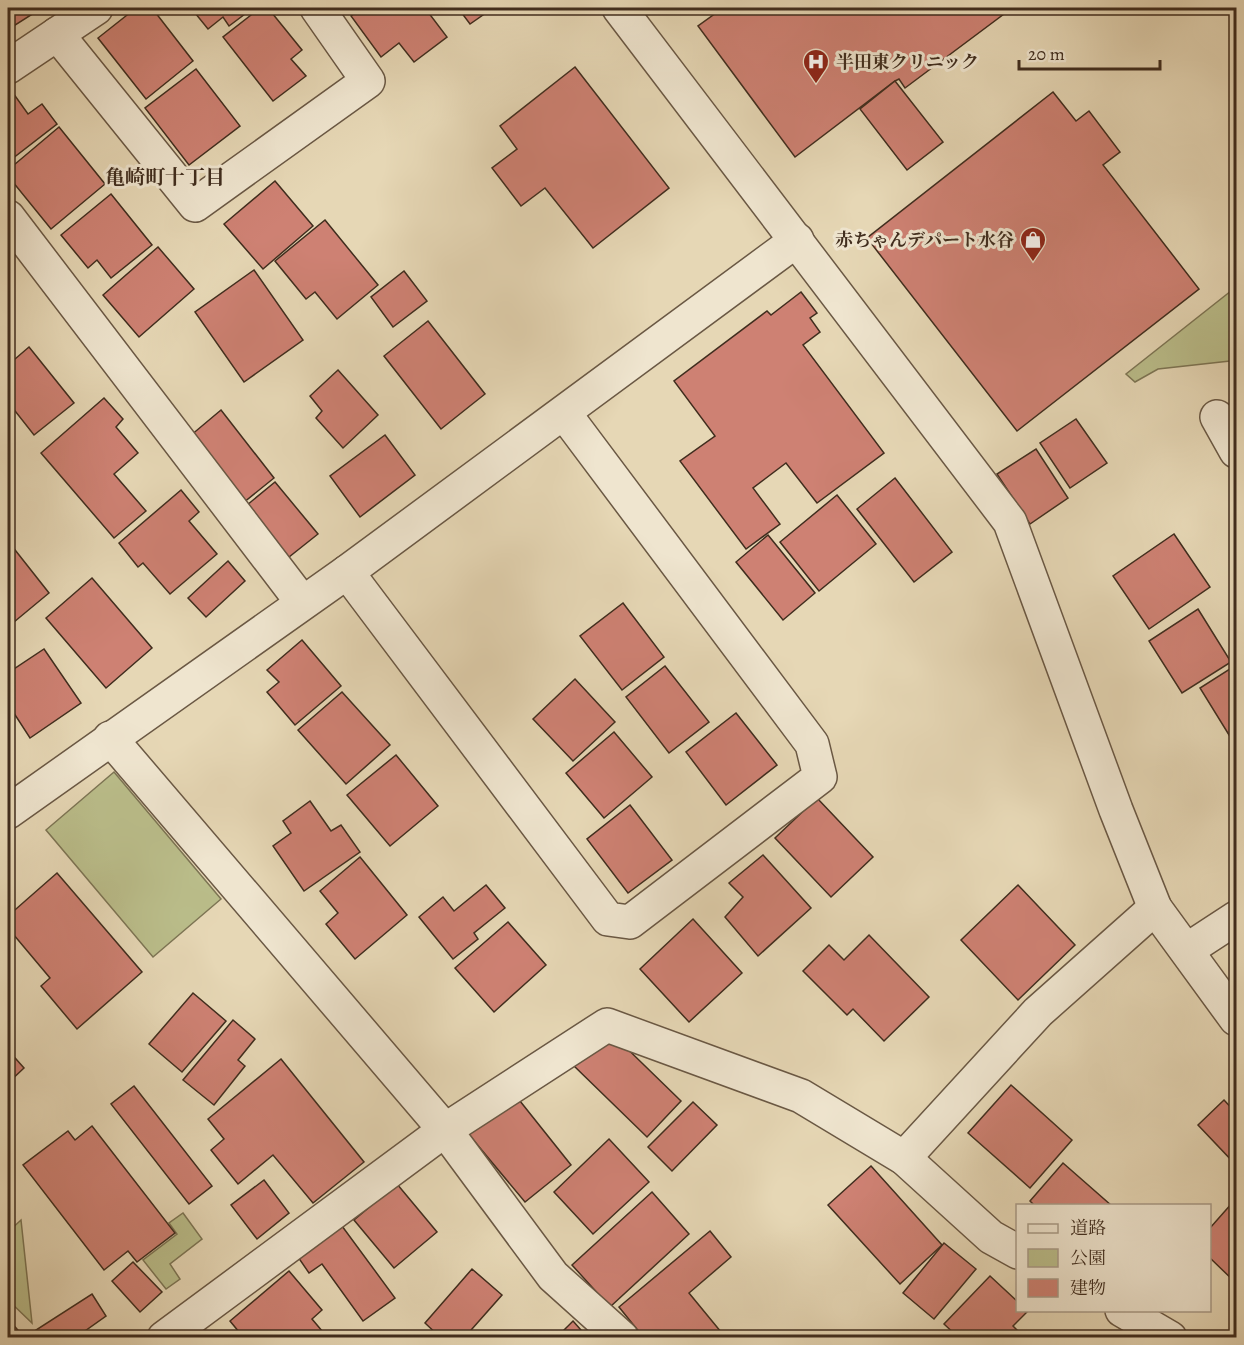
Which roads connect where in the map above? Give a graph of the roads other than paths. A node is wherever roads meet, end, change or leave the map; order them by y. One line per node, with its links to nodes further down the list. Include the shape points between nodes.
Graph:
1 (96, 8): 4 (street)
2 (317, 8): 4 (street, via 368,81 195,205)
3 (619, 8): 7 (street)
4 (57, 34): 5 (street)
5 (8, 67)
6 (8, 217): 12 (street)
7 (797, 240): 8 (street); 15 (street, via 1010,522)
8 (564, 414): 11 (street); 11 (street, via 812,744 820,777 630,922 608,919)
9 (1217, 417): 10 (street)
10 (1236, 451)
11 (347, 572): 12 (street)
12 (302, 602): 13 (street)
13 (110, 738): 14 (street); 19 (street)
14 (8, 812)
15 (1155, 908): 17 (street); 20 (street, via 1038,1012)
16 (1236, 918): 17 (street)
17 (1187, 950): 18 (street)
18 (1236, 1019)
19 (445, 1130): 20 (street, via 607,1025 801,1096); 23 (street); 24 (street, via 553,1275)
20 (904, 1158): 21 (street, via 991,1237)
21 (1016, 1251)
22 (1124, 1312): 25 (street)
23 (164, 1338)
24 (622, 1338)
25 (1170, 1338)

